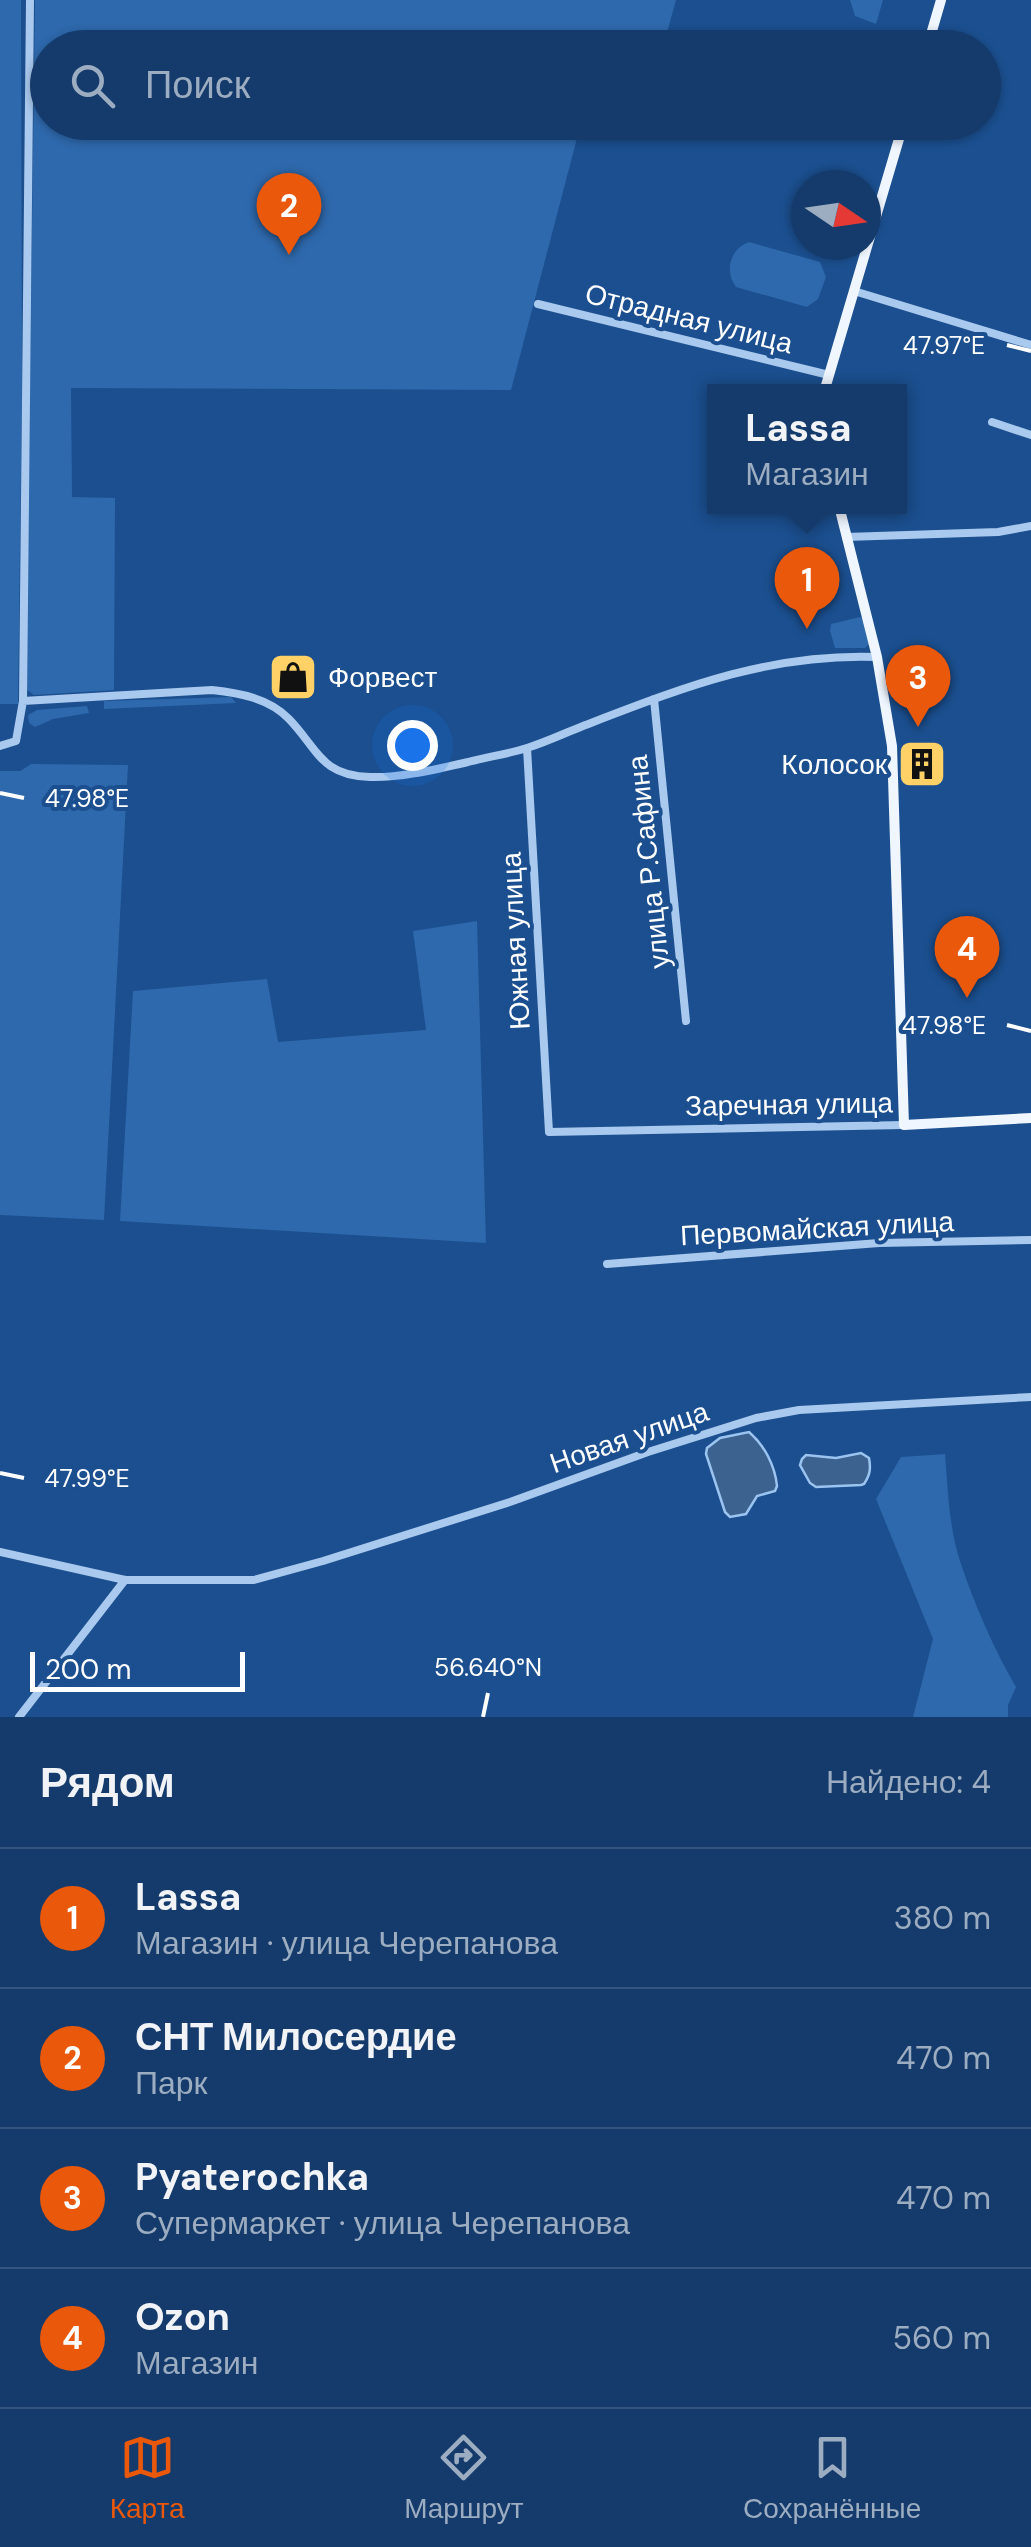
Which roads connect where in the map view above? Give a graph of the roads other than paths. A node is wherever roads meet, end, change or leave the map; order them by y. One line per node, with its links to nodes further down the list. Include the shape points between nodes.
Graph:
1 (30, 0): 17 (street)
2 (941, 0): 3 (main road)
3 (932, 30)
4 (899, 140): 5 (main road)
5 (854, 291): 7 (street); 8 (main road)
6 (538, 304): 8 (street, Отрадная улица)
7 (1031, 345)
8 (829, 375): 9 (main road)
9 (826, 384)
10 (992, 422): 11 (street)
11 (1031, 435)
12 (840, 514): 14 (main road)
13 (1031, 526): 14 (street)
14 (845, 537): 15 (main road)
15 (877, 657): 16 (street, via 774,663); 22 (main road, via 892,746)
16 (654, 699): 19 (street); 20 (street, улица Р.Сафина)
17 (23, 701): 18 (street, via 16,741); 19 (street, via 236,693 274,707 331,769 354,776 445,768)
18 (0, 746)
19 (527, 748): 23 (street, Южная улица)
20 (686, 1020)
21 (1031, 1118): 22 (main road, Заречная улица)
22 (904, 1124): 23 (street, Заречная улица)
23 (549, 1132)
24 (1031, 1240): 25 (street, Первомайская улица, via 879,1243)
25 (607, 1264)
26 (1031, 1397): 28 (street, Новая улица, via 756,1418 254,1580)
27 (0, 1552): 28 (street, Новая улица)
28 (125, 1580): 29 (street)
29 (18, 1717)

